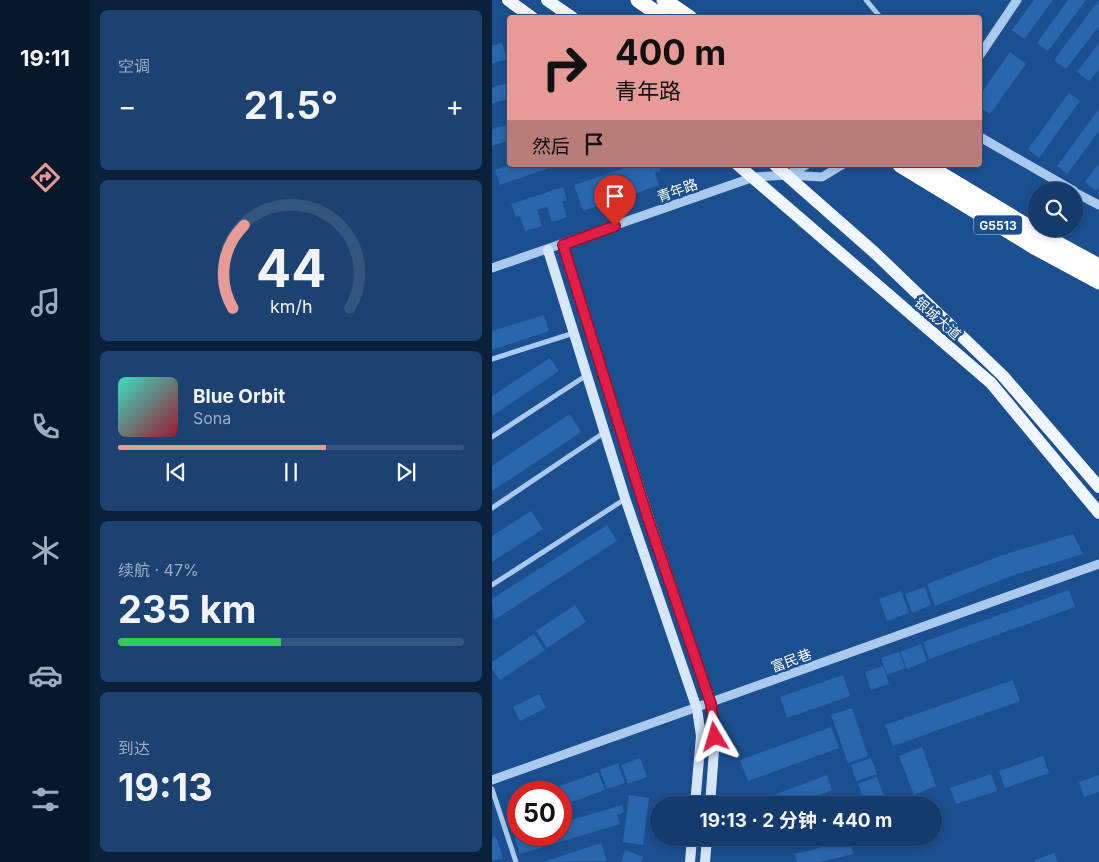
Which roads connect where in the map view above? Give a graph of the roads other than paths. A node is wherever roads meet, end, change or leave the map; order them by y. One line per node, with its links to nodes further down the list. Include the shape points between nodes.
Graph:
1 (508, 0): 7 (main road)
2 (547, 0): 8 (main road)
3 (638, 0): 9 (highway)
4 (664, 0): 10 (highway)
5 (866, 0): 11 (street)
6 (1017, 0): 12 (street)
7 (529, 15)
8 (569, 15)
9 (660, 15)
10 (686, 15)
11 (878, 15)
12 (982, 52)
13 (982, 138): 22 (street)
14 (741, 167): 21 (main road, 银城大道)
15 (777, 167): 20 (main road, 银城大道)
16 (802, 167): 20 (street)
17 (839, 167): 20 (street, 青年路, via 822,177)
18 (903, 167): 29 (highway, G5513)
19 (929, 167): 27 (highway, G5513)
20 (787, 175): 21 (street, 青年路); 35 (main road, 银城大道, via 875,253 1003,376)
21 (754, 177): 25 (street, 青年路); 38 (main road, 银城大道, via 991,383)
22 (1058, 182)
23 (1083, 196): 24 (street)
24 (1098, 205)
25 (563, 245): 26 (street, 青年路); 41 (main road, via 648,519)
26 (548, 250): 28 (street, 青年路); 30 (main road)
27 (1098, 266)
28 (492, 268)
29 (1098, 282)
30 (574, 333): 31 (street); 32 (main road)
31 (492, 359)
32 (587, 375): 33 (main road); 34 (street)
33 (605, 432): 36 (main road); 37 (street)
34 (492, 437)
35 (1098, 487)
36 (625, 498): 40 (street); 42 (main road)
37 (492, 508)
38 (1098, 513)
39 (1098, 564): 41 (street, 富民巷)
40 (492, 584)
41 (711, 704): 42 (street, 富民巷); 46 (main road, via 715,737)
42 (697, 709): 43 (street, 富民巷); 45 (main road, via 701,736)
43 (492, 780)
44 (492, 789): 49 (street)
45 (696, 796)
46 (711, 796)
47 (691, 846): 50 (main road)
48 (706, 846): 51 (main road)
49 (516, 862)
50 (690, 862)
51 (705, 862)

